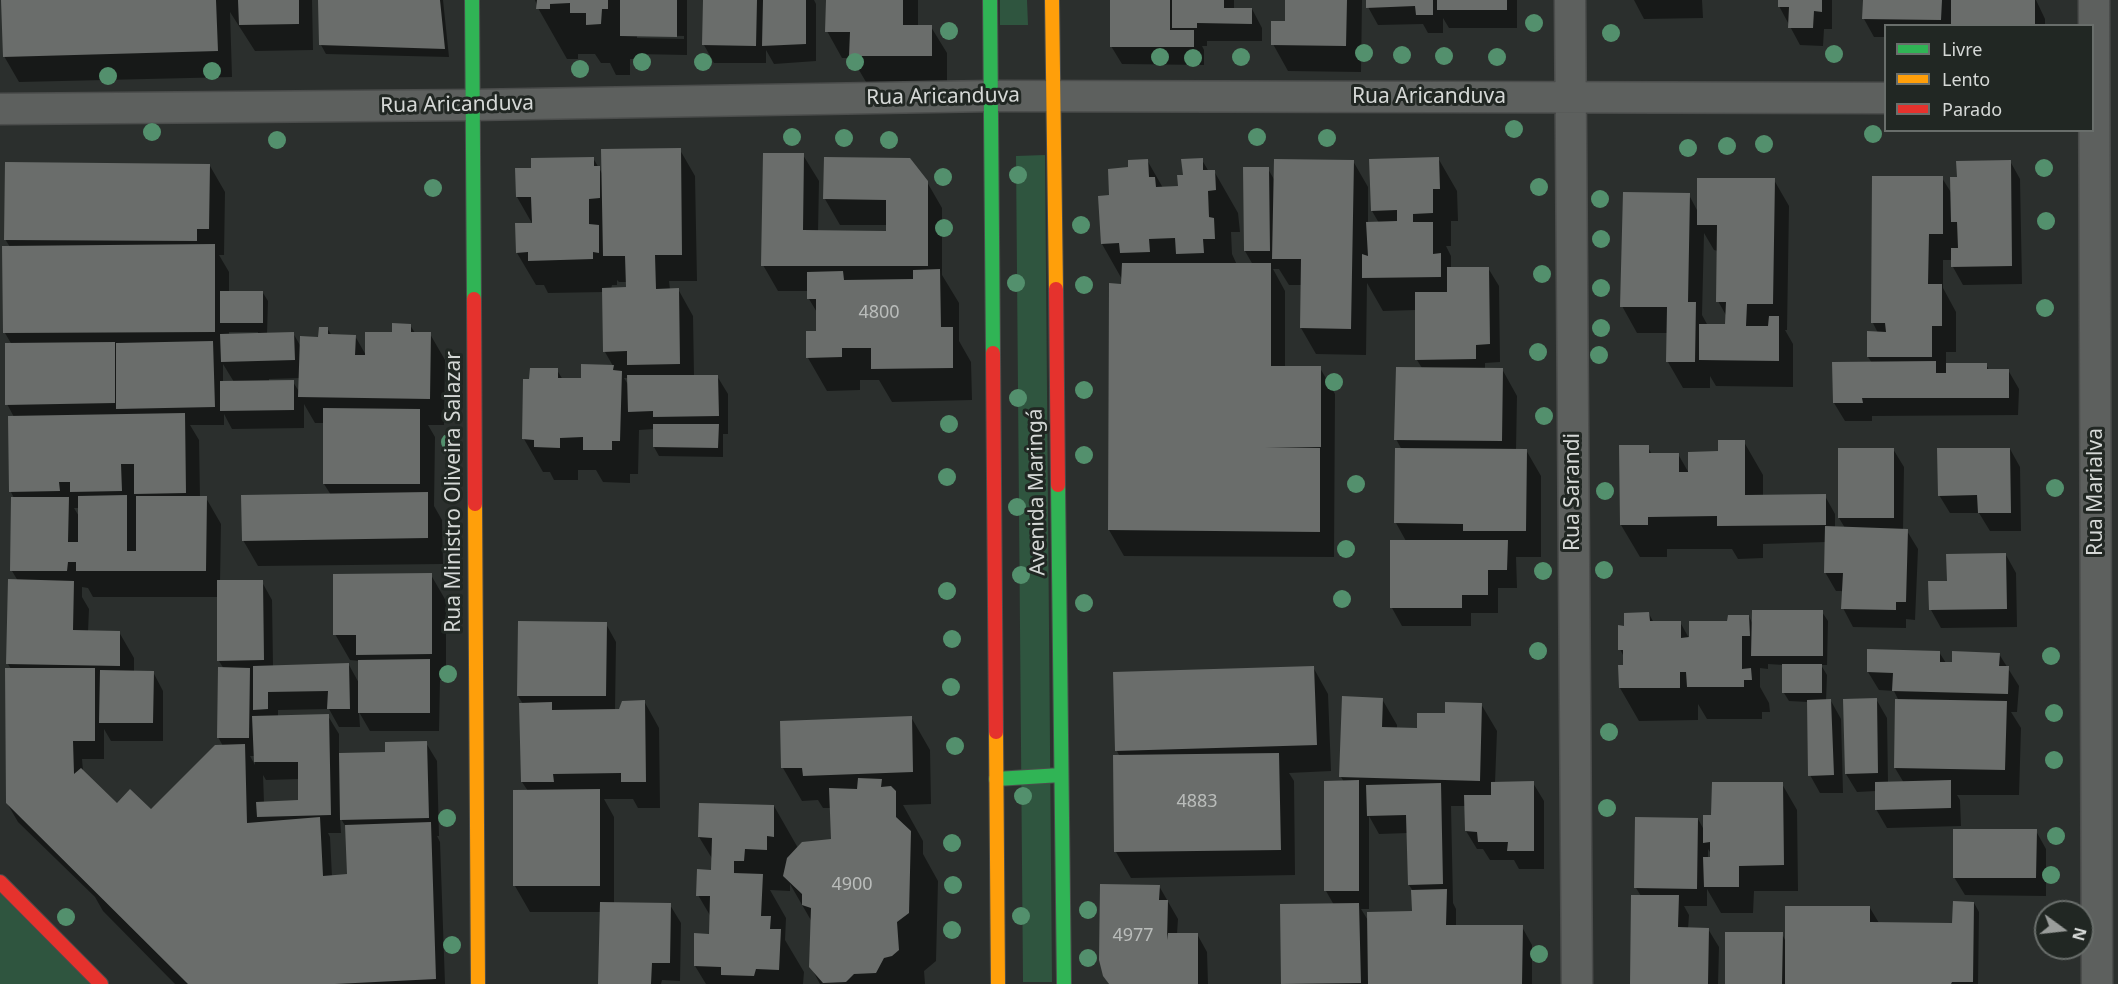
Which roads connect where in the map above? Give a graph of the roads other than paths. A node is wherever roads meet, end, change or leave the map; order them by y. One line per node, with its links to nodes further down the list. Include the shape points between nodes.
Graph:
1 (472, 0): 11 (street, Rua Ministro Oliveira Salazar)
2 (990, 0): 7 (street, Avenida Maringá)
3 (1052, 0): 6 (street, Avenida Maringá)
4 (1570, 0): 8 (street, Rua Sarandi)
5 (2094, 0): 10 (street, Rua Marialva)
6 (1053, 95): 7 (street, Rua Aricanduva); 8 (street, Rua Aricanduva); 13 (street, Avenida Maringá)
7 (991, 96): 11 (street, Rua Aricanduva); 14 (street, Avenida Maringá)
8 (1570, 98): 9 (street, Rua Aricanduva); 20 (street, Rua Sarandi)
9 (1884, 98)
10 (2102, 98): 21 (street, Rua Marialva)
11 (472, 105): 12 (street, Rua Aricanduva); 17 (street, Rua Ministro Oliveira Salazar)
12 (0, 109)
13 (1061, 775): 14 (street); 19 (street, Avenida Maringá)
14 (996, 779): 18 (street, Avenida Maringá)
15 (0, 882): 16 (street)
16 (101, 984)
17 (478, 984)
18 (998, 984)
19 (1064, 984)
20 (1577, 984)
21 (2097, 984)

